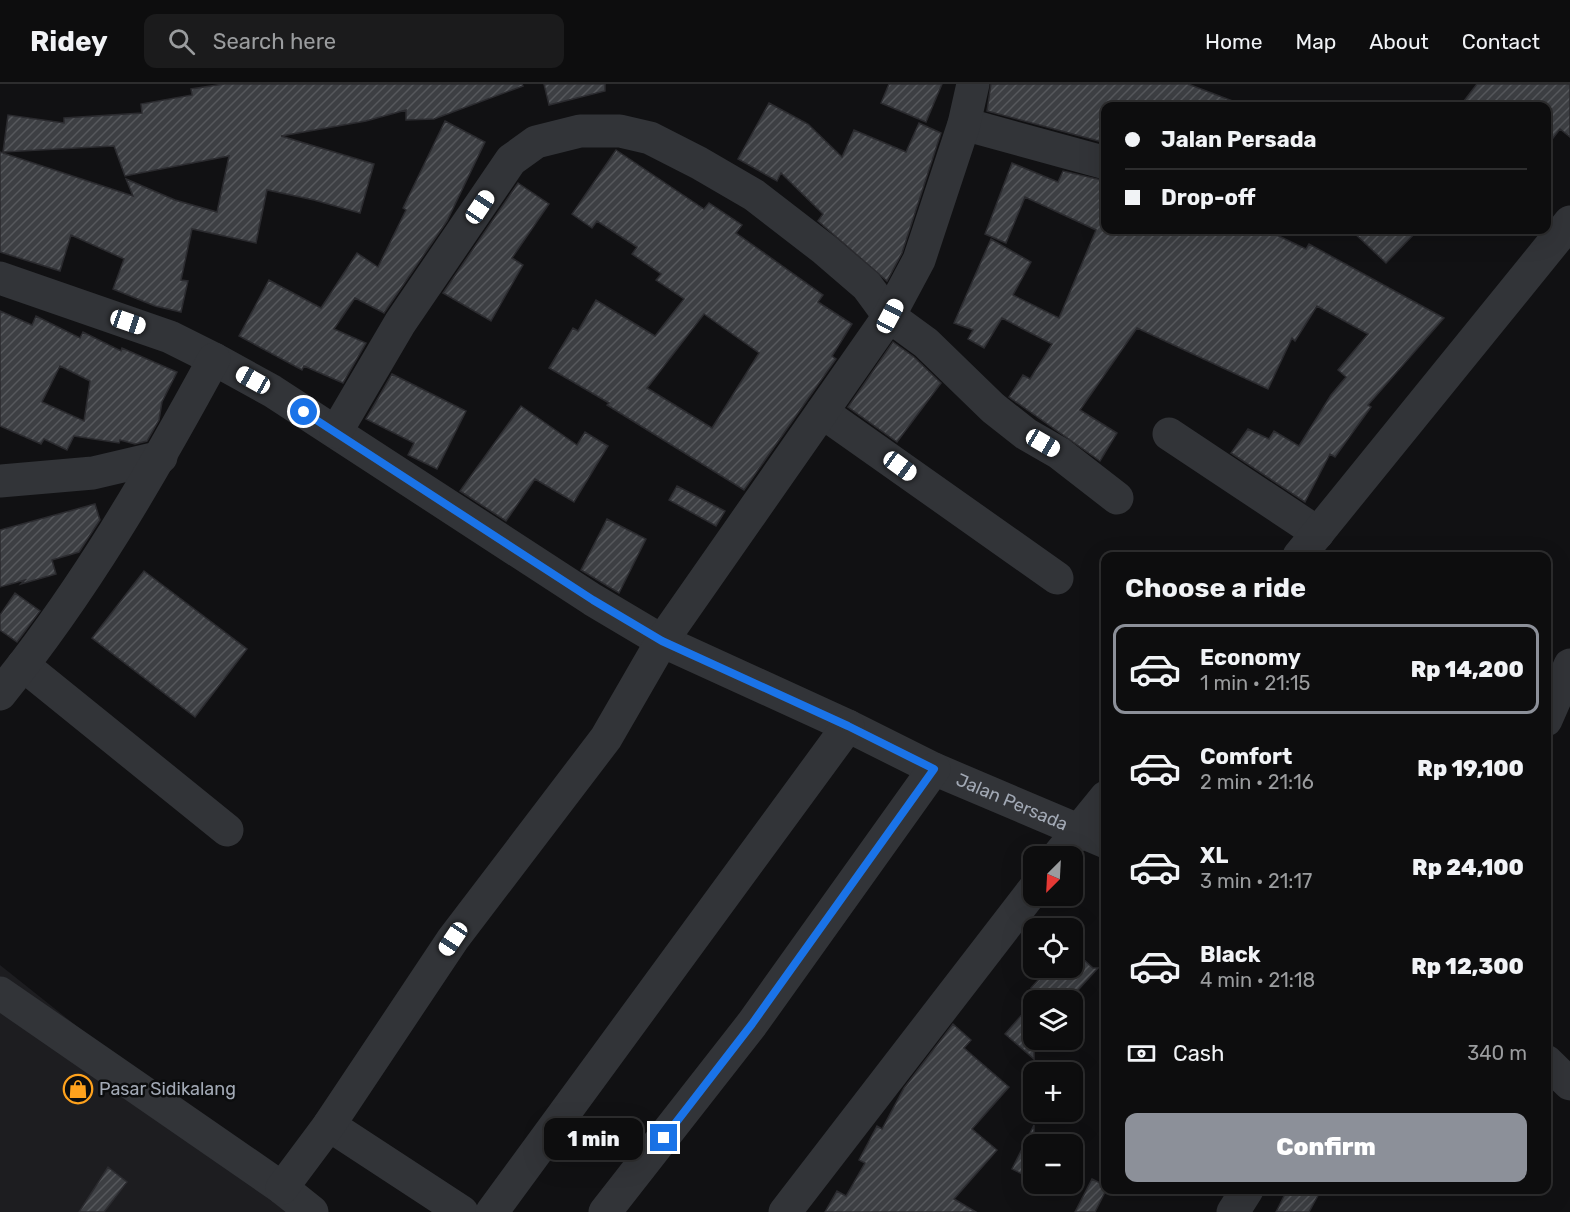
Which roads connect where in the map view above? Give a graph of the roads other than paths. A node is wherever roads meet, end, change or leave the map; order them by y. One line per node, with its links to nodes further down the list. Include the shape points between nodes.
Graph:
1 (973, 84): 2 (street)
2 (964, 124): 3 (street); 6 (street, via 920,260)
3 (1101, 161)
4 (1570, 222): 16 (street)
5 (0, 278): 7 (street, Jalan Persada, via 170,337)
6 (890, 316): 8 (street); 9 (street, via 867,286 754,195 650,138 620,131 580,131 537,142 511,160 400,323); 14 (street, via 926,343 993,408)
7 (214, 359): 9 (street, Jalan Persada); 11 (street)
8 (822, 412): 17 (street); 18 (street)
9 (336, 432): 18 (street, Jalan Persada)
10 (1169, 434): 16 (street)
11 (161, 457): 12 (street); 15 (street)
12 (93, 473): 13 (street); 15 (street)
13 (0, 481)
14 (1118, 498)
15 (118, 526): 19 (street)
16 (1308, 545)
17 (1057, 578)
18 (662, 641): 23 (street, Jalan Persada); 33 (street, via 606,738 453,939)
19 (23, 665): 21 (street); 26 (street)
20 (1570, 665): 22 (street)
21 (0, 694)
22 (1551, 709)
23 (848, 726): 24 (street, Jalan Persada); 38 (street)
24 (934, 769): 27 (street, Jalan Persada); 39 (street, via 752,1024)
25 (1101, 811): 27 (street)
26 (227, 830)
27 (1092, 836): 28 (street)
28 (1075, 846)
29 (1023, 903): 40 (street)
30 (0, 993): 34 (street)
31 (1551, 1066): 32 (street)
32 (1570, 1084)
33 (329, 1125): 34 (street); 37 (street)
34 (282, 1188): 36 (street)
35 (1244, 1194): 41 (street)
36 (312, 1212)
37 (462, 1212)
38 (492, 1212)
39 (605, 1212)
40 (785, 1212)
41 (1233, 1212)

